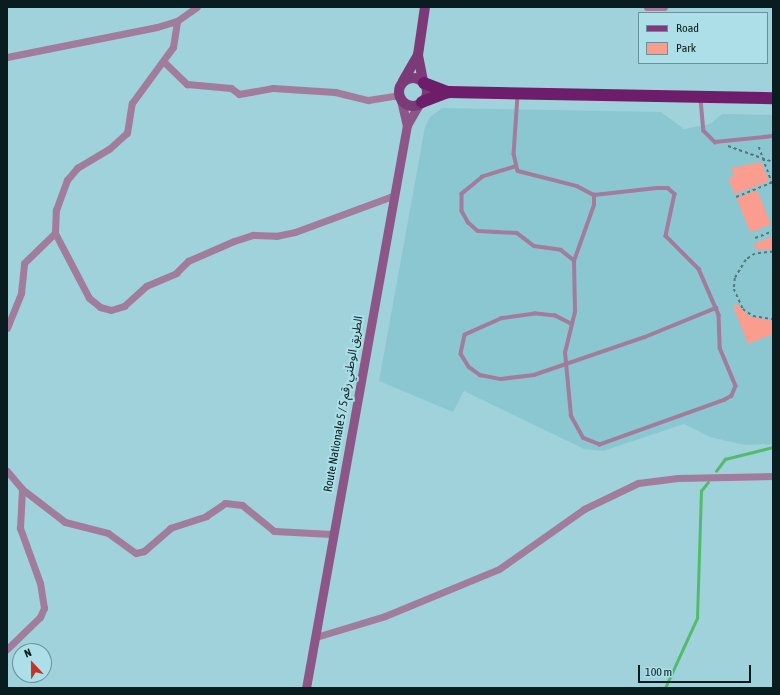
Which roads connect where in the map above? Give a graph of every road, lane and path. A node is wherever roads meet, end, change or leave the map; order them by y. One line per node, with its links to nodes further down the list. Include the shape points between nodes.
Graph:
1 (197, 7): 5 (street)
2 (425, 7): 6 (main road)
3 (647, 7): 4 (street)
4 (664, 7)
5 (178, 21): 7 (street); 8 (street, via 175,41)
6 (418, 55): 9 (main road); 10 (main road)
7 (7, 57)
8 (164, 62): 14 (street, via 187,84 231,88 239,94 273,88 335,92 368,100); 29 (street, via 137,93 127,133 109,149 77,168 67,180 56,210)
9 (403, 81): 10 (main road, via 413,77); 14 (main road)
10 (423, 82): 11 (highway); 16 (main road, via 427,91)
11 (448, 92): 12 (highway); 16 (highway)
12 (518, 94): 13 (highway); 23 (lane)
13 (701, 96): 15 (highway); 19 (lane, via 704,130)
14 (400, 97): 16 (main road, via 410,106); 17 (main road)
15 (773, 98)
16 (421, 103): 17 (main road)
17 (407, 125): 26 (main road, Route Nationale 5 / الطريق الوطني رقم 5)
18 (773, 136): 19 (lane)
19 (715, 142): 21 (path)
20 (759, 147): 21 (path)
21 (764, 159): 22 (path); 24 (path)
22 (773, 162)
23 (515, 167): 25 (lane, via 526,174 576,186); 32 (lane, via 483,177 462,194 462,211 468,222 478,231 517,233 534,246 569,252)
24 (773, 182): 27 (path)
25 (594, 195): 32 (lane, via 594,205); 33 (lane, via 657,188 672,190 676,199 666,236 699,268)
26 (393, 196): 29 (street, via 295,232 276,236 253,235 234,241 188,261 176,273 146,286 124,306 112,310 100,306 89,298); 41 (main road, Route Nationale 5 / الطريق الوطني رقم 5)
27 (736, 197)
28 (773, 231): 30 (path)
29 (55, 233): 36 (street, via 24,263 21,293)
30 (755, 238)
31 (773, 252): 34 (path, via 755,254 746,260 737,273 734,289 743,309 752,316)
32 (574, 261): 35 (lane, via 575,312)
33 (716, 308): 37 (lane, via 622,346); 37 (lane, via 720,348 736,386 732,396 613,442 594,445 581,434 568,401)
34 (773, 319)
35 (571, 324): 37 (lane); 37 (lane, via 555,316 535,314 501,319 472,329 462,340 461,350 469,367 480,375 501,379 534,375)
36 (7, 328)
37 (566, 361)
38 (7, 471): 40 (street)
39 (773, 476): 42 (street, via 678,478 638,484 584,509 500,570 385,616)
40 (22, 489): 41 (street, via 65,522 108,534 136,553 144,551 170,528 206,516 225,503 242,505 274,531); 43 (street, via 20,528 40,583 44,608 40,617)
41 (332, 534): 42 (main road, Route Nationale 5 / الطريق الوطني رقم 5)
42 (316, 637): 44 (main road, Route Nationale 5 / الطريق الوطني رقم 5)
43 (7, 649)
44 (306, 688)

